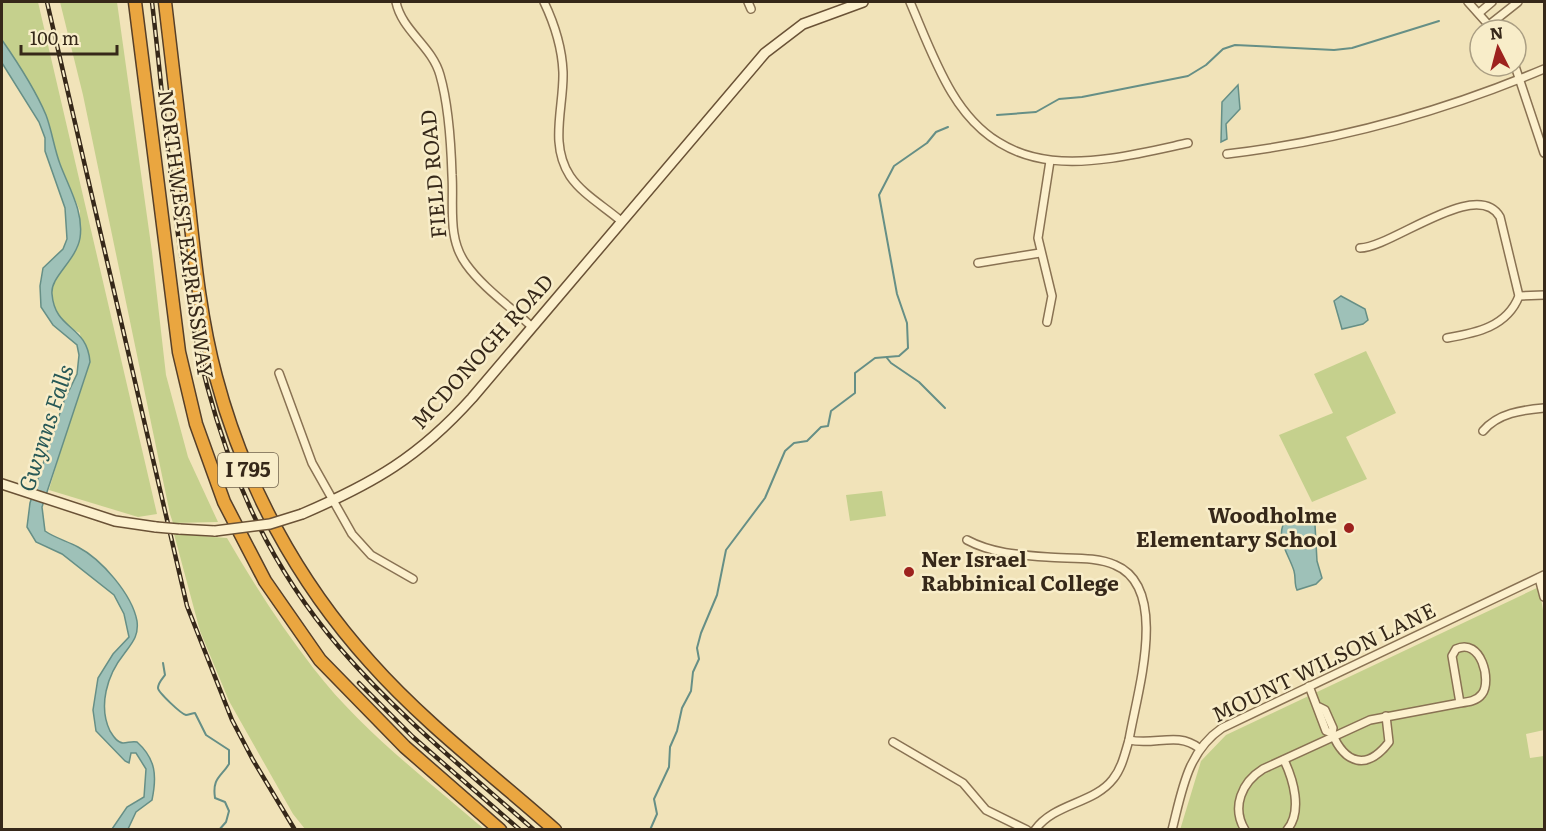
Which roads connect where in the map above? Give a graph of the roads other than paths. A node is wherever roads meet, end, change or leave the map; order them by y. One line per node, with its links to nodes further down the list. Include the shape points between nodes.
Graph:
1 (135, 2): 45 (highway, NORTHWEST EXPRESSWAY / I 795, via 179,352 196,424 224,502 265,580 320,660 405,747)
2 (165, 2): 46 (highway, NORTHWEST EXPRESSWAY / I 795, via 195,261 209,347 227,414 256,488 314,591 371,663 428,719)
3 (396, 2): 26 (street, FIELD ROAD, via 404,22 441,76 458,249 473,272)
4 (544, 2): 19 (street, via 561,55 563,85 558,134 565,166 577,185)
5 (863, 2): 19 (main road, MCDONOGH ROAD, via 803,24 771,46)
6 (909, 2): 18 (street, via 947,84 972,120 1005,144)
7 (1468, 2): 10 (street)
8 (1492, 2): 10 (street)
9 (1518, 2): 12 (street)
10 (1479, 13): 11 (street)
11 (1483, 18)
12 (1501, 18)
13 (1545, 69): 14 (street)
14 (1521, 79): 16 (street); 17 (street, via 1361,132)
15 (1188, 143): 18 (street, via 1099,161)
16 (1545, 153)
17 (1227, 154)
18 (1050, 161): 21 (street, via 1039,218)
19 (621, 221): 26 (main road, MCDONOGH ROAD)
20 (1360, 248): 24 (street, via 1374,246 1450,212 1475,204 1487,206 1500,217)
21 (1040, 253): 22 (street); 25 (street, via 1052,296)
22 (978, 263)
23 (1545, 295): 24 (street)
24 (1519, 296): 27 (street, via 1514,309 1503,320 1475,333)
25 (1047, 322)
26 (532, 327): 32 (main road, MCDONOGH ROAD, via 472,398 424,446 364,487)
27 (1447, 338)
28 (279, 372): 32 (street, via 312,463)
29 (1545, 408): 30 (street, via 1495,419)
30 (1483, 431)
31 (2, 484): 32 (main road, MCDONOGH ROAD, bridge, via 115,521 214,531 270,524)
32 (333, 501): 35 (street, via 363,547 390,568)
33 (967, 540): 41 (street, via 1007,554 1109,563 1129,573 1143,597 1145,645 1143,678)
34 (1542, 577): 36 (street); 37 (street, MOUNT WILSON LANE)
35 (413, 579)
36 (1545, 597)
37 (1309, 686): 40 (street, via 1318,707 1325,710); 43 (street, MOUNT WILSON LANE, via 1222,728)
38 (1460, 704): 38 (street, via 1480,696 1485,686 1478,653 1468,646 1456,648 1452,656); 39 (street)
39 (1386, 716): 40 (street); 40 (street, via 1389,742 1372,757 1347,757)
40 (1332, 735): 44 (street)
41 (1129, 740): 43 (street, via 1151,743 1185,739); 48 (street, via 1113,780 1046,817)
42 (893, 742): 47 (street, via 963,783 986,810)
43 (1199, 748): 49 (street, MOUNT WILSON LANE, via 1186,776)
44 (1284, 760): 50 (street, via 1257,773 1245,786 1238,808); 51 (street, via 1294,796 1293,820)
45 (500, 830)
46 (555, 830)
47 (1027, 830)
48 (1035, 830)
49 (1172, 830)
50 (1245, 830)
51 (1287, 830)

